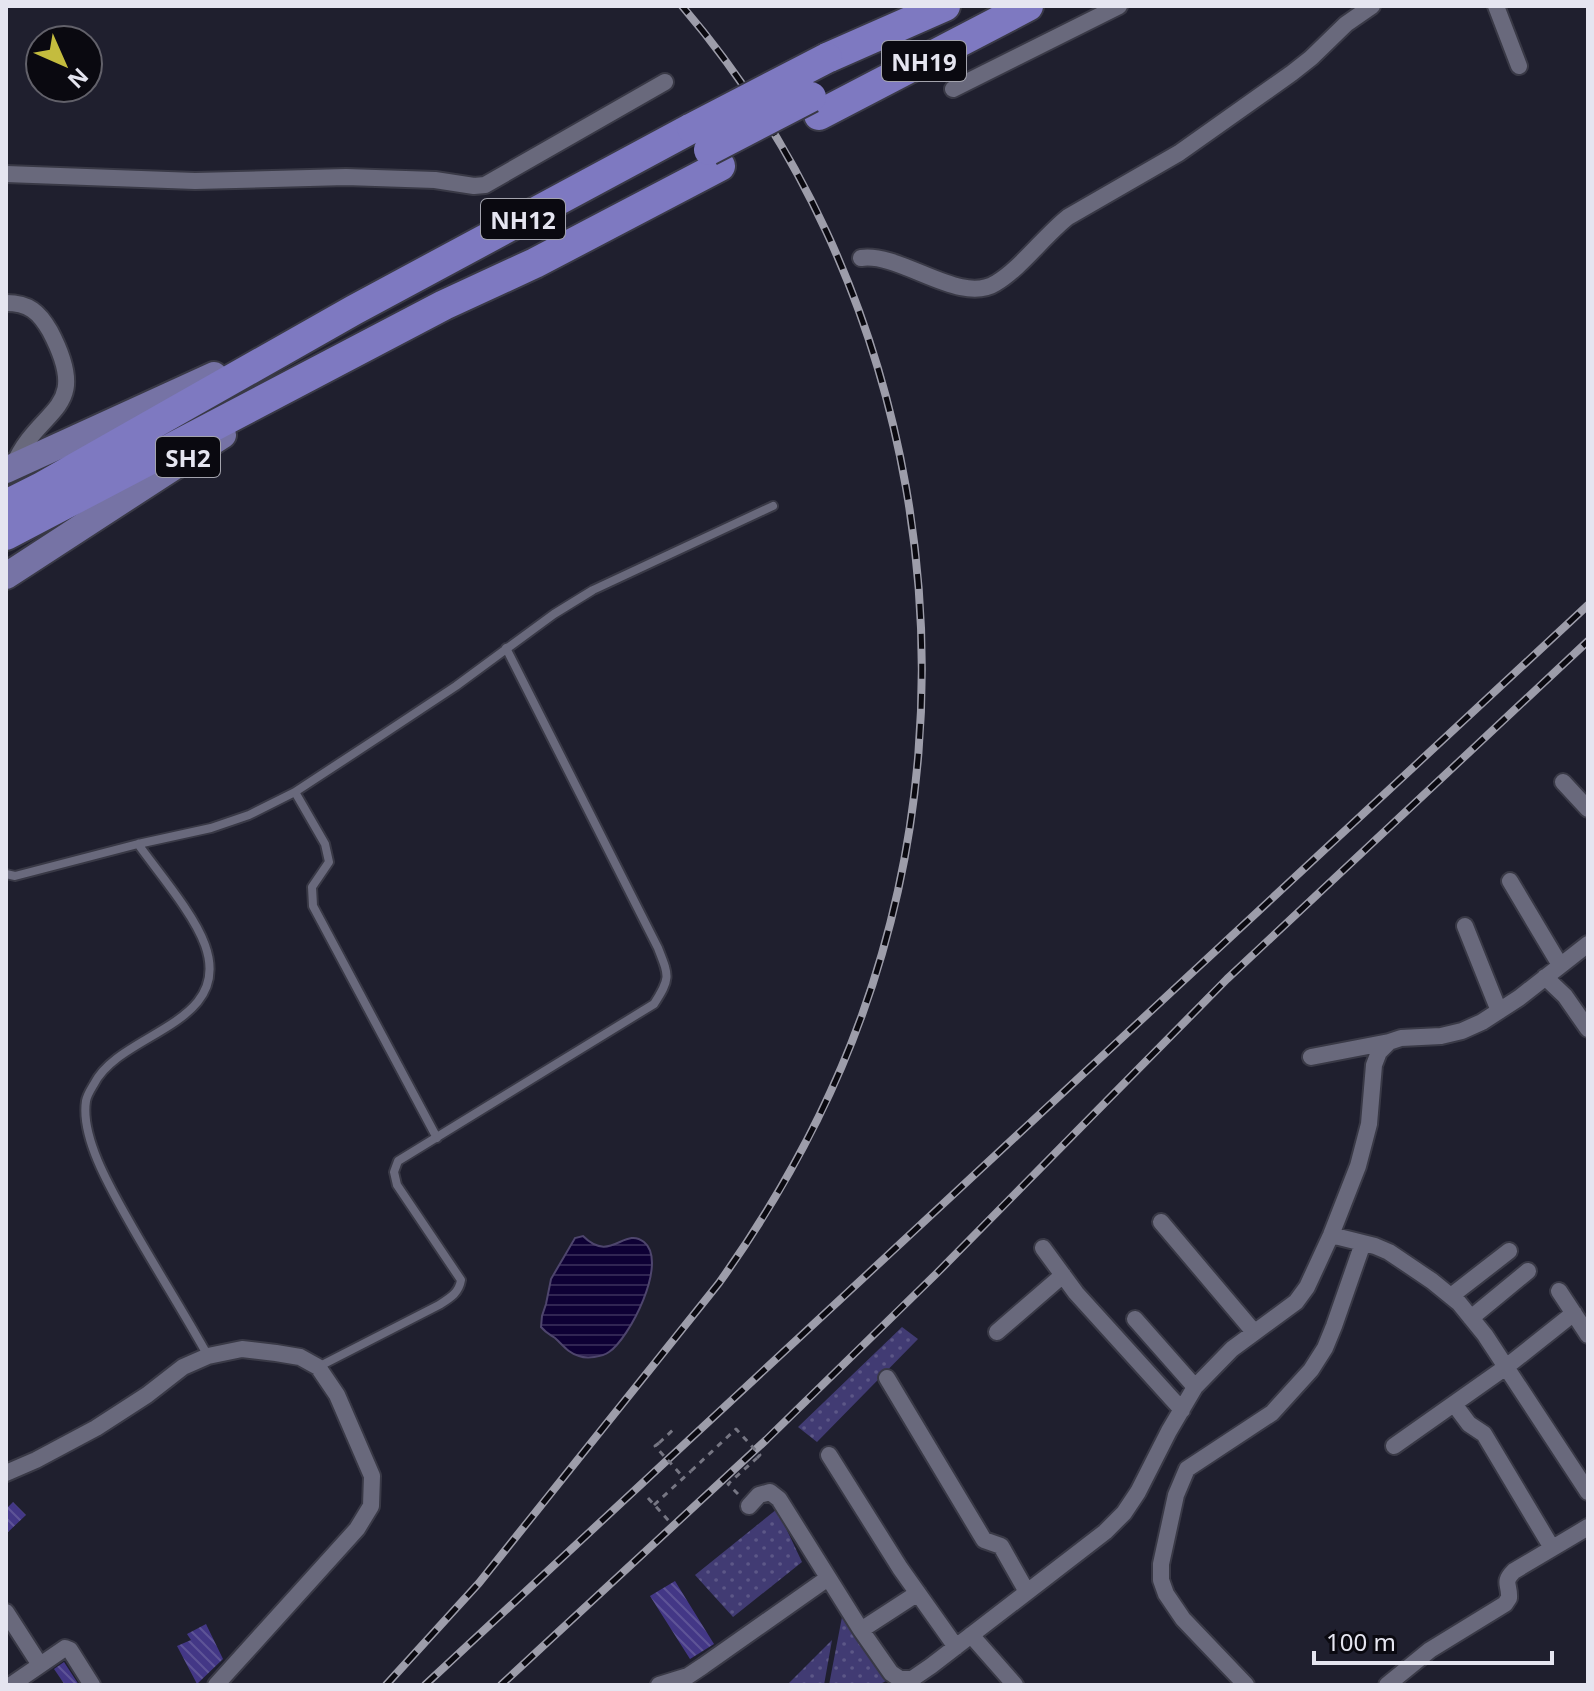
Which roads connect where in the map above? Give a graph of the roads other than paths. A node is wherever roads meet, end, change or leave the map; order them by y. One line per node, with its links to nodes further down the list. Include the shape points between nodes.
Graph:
1 (907, 6): 8 (highway, NH12)
2 (945, 6): 8 (highway, NH19)
3 (985, 6): 12 (highway)
4 (1028, 6): 12 (highway, NH19)
5 (1119, 6): 11 (street)
6 (1372, 6): 15 (street, via 1292,73 1179,153 1068,217 994,285 967,289 888,260)
7 (1496, 6): 9 (street)
8 (827, 58): 13 (highway, NH12, bridge)
9 (1519, 66)
10 (665, 82): 14 (street, via 485,185 346,177 195,181)
11 (953, 89)
12 (815, 106): 13 (highway, NH19)
13 (707, 148): 17 (highway, NH12); 18 (highway, NH19, via 535,263)
14 (6, 174)
15 (861, 258)
16 (6, 303): 19 (street, via 18,303 42,317 67,376 65,395 55,412 26,441)
17 (354, 310): 19 (main road, SH2); 20 (highway, NH12)
18 (372, 342): 22 (highway); 23 (main road, SH2)
19 (9, 469)
20 (6, 505)
21 (773, 506): 24 (lane, via 593,590)
22 (6, 535)
23 (6, 576)
24 (506, 648): 26 (lane); 39 (lane, via 668,974 654,1004)
25 (1563, 782): 27 (street)
26 (295, 792): 28 (lane, via 211,828); 39 (lane, via 325,844 329,862 312,887 313,906)
27 (1588, 809)
28 (138, 844): 29 (lane); 54 (lane, via 191,917 206,946 210,974 202,997 183,1018 100,1072 86,1100 88,1134 109,1185)
29 (6, 874)
30 (1510, 881): 33 (street)
31 (1465, 926): 35 (street)
32 (1588, 944): 33 (street)
33 (1560, 965): 34 (street)
34 (1554, 985): 35 (street); 36 (street)
35 (1499, 1011): 37 (street, via 1462,1031)
36 (1588, 1029)
37 (1389, 1042): 38 (street); 41 (street, via 1374,1065 1369,1124)
38 (1311, 1057)
39 (437, 1138): 55 (lane, via 398,1161 394,1172 397,1185 461,1280 460,1288 439,1305)
40 (1161, 1222): 52 (street)
41 (1345, 1238): 47 (street, via 1389,1252); 52 (street, via 1296,1302); 82 (street, via 1329,1337 1311,1370 1272,1413 1187,1469 1176,1495 1161,1564 1166,1594)
42 (1043, 1248): 45 (street)
43 (1509, 1251): 47 (street)
44 (1528, 1271): 49 (street)
45 (1063, 1275): 51 (street); 60 (street)
46 (1559, 1291): 48 (street)
47 (1451, 1296): 49 (street)
48 (1574, 1313): 53 (street); 56 (street)
49 (1471, 1318): 56 (street)
50 (1135, 1319): 58 (street)
51 (997, 1332)
52 (1254, 1332): 58 (street)
53 (1588, 1335)
54 (208, 1356): 55 (street, via 242,1349 300,1357); 63 (street, via 183,1367 96,1428)
55 (318, 1367): 79 (street, via 337,1395 372,1476 371,1506 357,1529)
56 (1506, 1367): 59 (street); 64 (street)
57 (887, 1378): 69 (street, via 984,1540 1001,1546)
58 (1195, 1387): 60 (street)
59 (1454, 1404): 61 (street); 67 (street, via 1484,1434)
60 (1182, 1410): 69 (street, via 1124,1513)
61 (1394, 1446)
62 (829, 1455): 70 (street)
63 (6, 1473)
64 (1588, 1492)
65 (749, 1506): 68 (street, via 770,1492 779,1499)
66 (1588, 1527): 67 (street)
67 (1552, 1548): 83 (street, via 1508,1577 1505,1604 1418,1658)
68 (828, 1578): 72 (street); 76 (street)
69 (1027, 1592): 73 (street)
70 (918, 1593): 72 (street); 74 (street)
71 (6, 1612): 75 (street)
72 (861, 1630): 74 (street, via 900,1679 912,1679)
73 (971, 1635): 74 (street); 81 (street)
74 (956, 1647)
75 (40, 1665): 77 (street); 78 (street, via 65,1648)
76 (690, 1680): 80 (street)
77 (11, 1685)
78 (92, 1685)
79 (216, 1685)
80 (659, 1685)
81 (1015, 1685)
82 (1246, 1685)
83 (1387, 1685)

